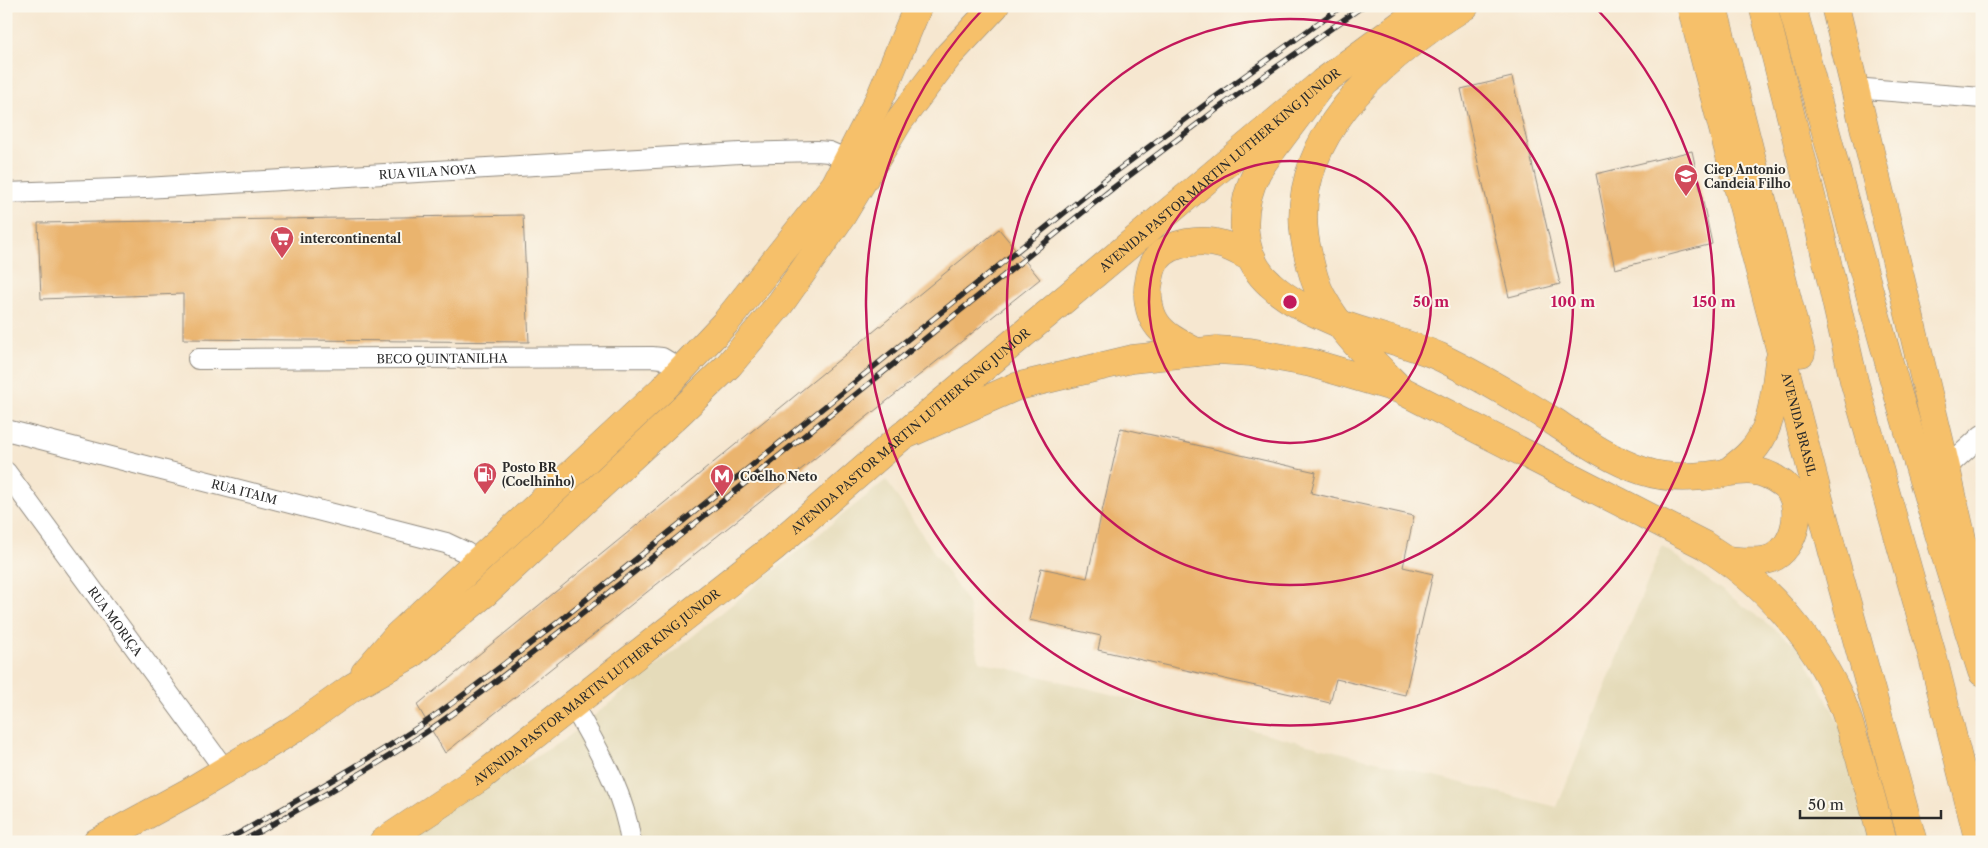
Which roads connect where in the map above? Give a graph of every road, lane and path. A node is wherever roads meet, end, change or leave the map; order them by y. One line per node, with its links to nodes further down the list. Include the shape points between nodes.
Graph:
1 (918, 6): 13 (main road, via 881,95)
2 (995, 6): 34 (main road, via 949,55 899,120 812,261 729,365 484,594 410,655)
3 (1426, 6): 10 (main road, AVENIDA PASTOR MARTIN LUTHER KING JUNIOR)
4 (1465, 6): 16 (main road, via 1431,27 1348,104 1327,131 1311,166 1302,221 1304,238 1322,297)
5 (1691, 6): 17 (main road, AVENIDA BRASIL)
6 (1713, 6): 43 (main road, AVENIDA BRASIL, via 1851,550)
7 (1763, 6): 32 (main road, via 1854,381)
8 (1792, 6): 33 (main road, via 1873,310 1948,568)
9 (1835, 6): 11 (main road)
10 (1323, 82): 15 (main road, via 1264,160 1249,190 1244,225); 24 (main road, AVENIDA PASTOR MARTIN LUTHER KING JUNIOR)
11 (1853, 88): 12 (street); 25 (main road)
12 (1982, 98)
13 (848, 160): 14 (street, RUA VILA NOVA, via 817,150 740,153 164,187); 20 (main road, via 835,184 805,224 726,322)
14 (6, 193)
15 (1252, 258): 16 (main road, via 1262,276 1278,290); 18 (main road, via 1224,245 1192,242 1164,252 1156,260 1147,290 1155,323 1170,338)
16 (1340, 324): 21 (main road); 26 (main road, via 1396,340 1439,357 1502,390 1611,458 1644,471 1678,477)
17 (1781, 351): 26 (main road, via 1764,433 1752,452); 42 (main road, AVENIDA BRASIL)
18 (1196, 352): 21 (main road, via 1217,350 1280,357); 24 (main road, via 1132,359 1015,387)
19 (198, 359): 20 (street, BECO QUINTANILHA, via 652,357 662,358)
20 (682, 370): 29 (main road)
21 (1400, 389): 28 (main road)
22 (6, 430): 29 (street, RUA ITAIM, via 446,543)
23 (1982, 435): 25 (street)
24 (901, 437): 35 (main road, AVENIDA PASTOR MARTIN LUTHER KING JUNIOR, via 774,547)
25 (1946, 468): 30 (main road)
26 (1729, 471): 28 (main road, via 1751,470 1776,478 1786,486 1796,510 1790,541 1776,555 1754,561)
27 (6, 472): 36 (street, RUA MORIÇA)
28 (1728, 560): 41 (main road, via 1778,605 1819,659 1842,703)
29 (478, 561): 34 (main road, via 396,637)
30 (1979, 598): 31 (main road)
31 (1982, 629)
32 (1932, 658): 37 (main road); 44 (main road)
33 (1982, 672)
34 (353, 687): 36 (main road, via 294,729)
35 (573, 705): 39 (main road, AVENIDA PASTOR MARTIN LUTHER KING JUNIOR, via 481,776); 40 (street, via 610,770 628,816)
36 (225, 770): 38 (main road)
37 (1982, 773)
38 (97, 842)
39 (383, 842)
40 (631, 842)
41 (1884, 842)
42 (1914, 842)
43 (1933, 842)
44 (1979, 842)

